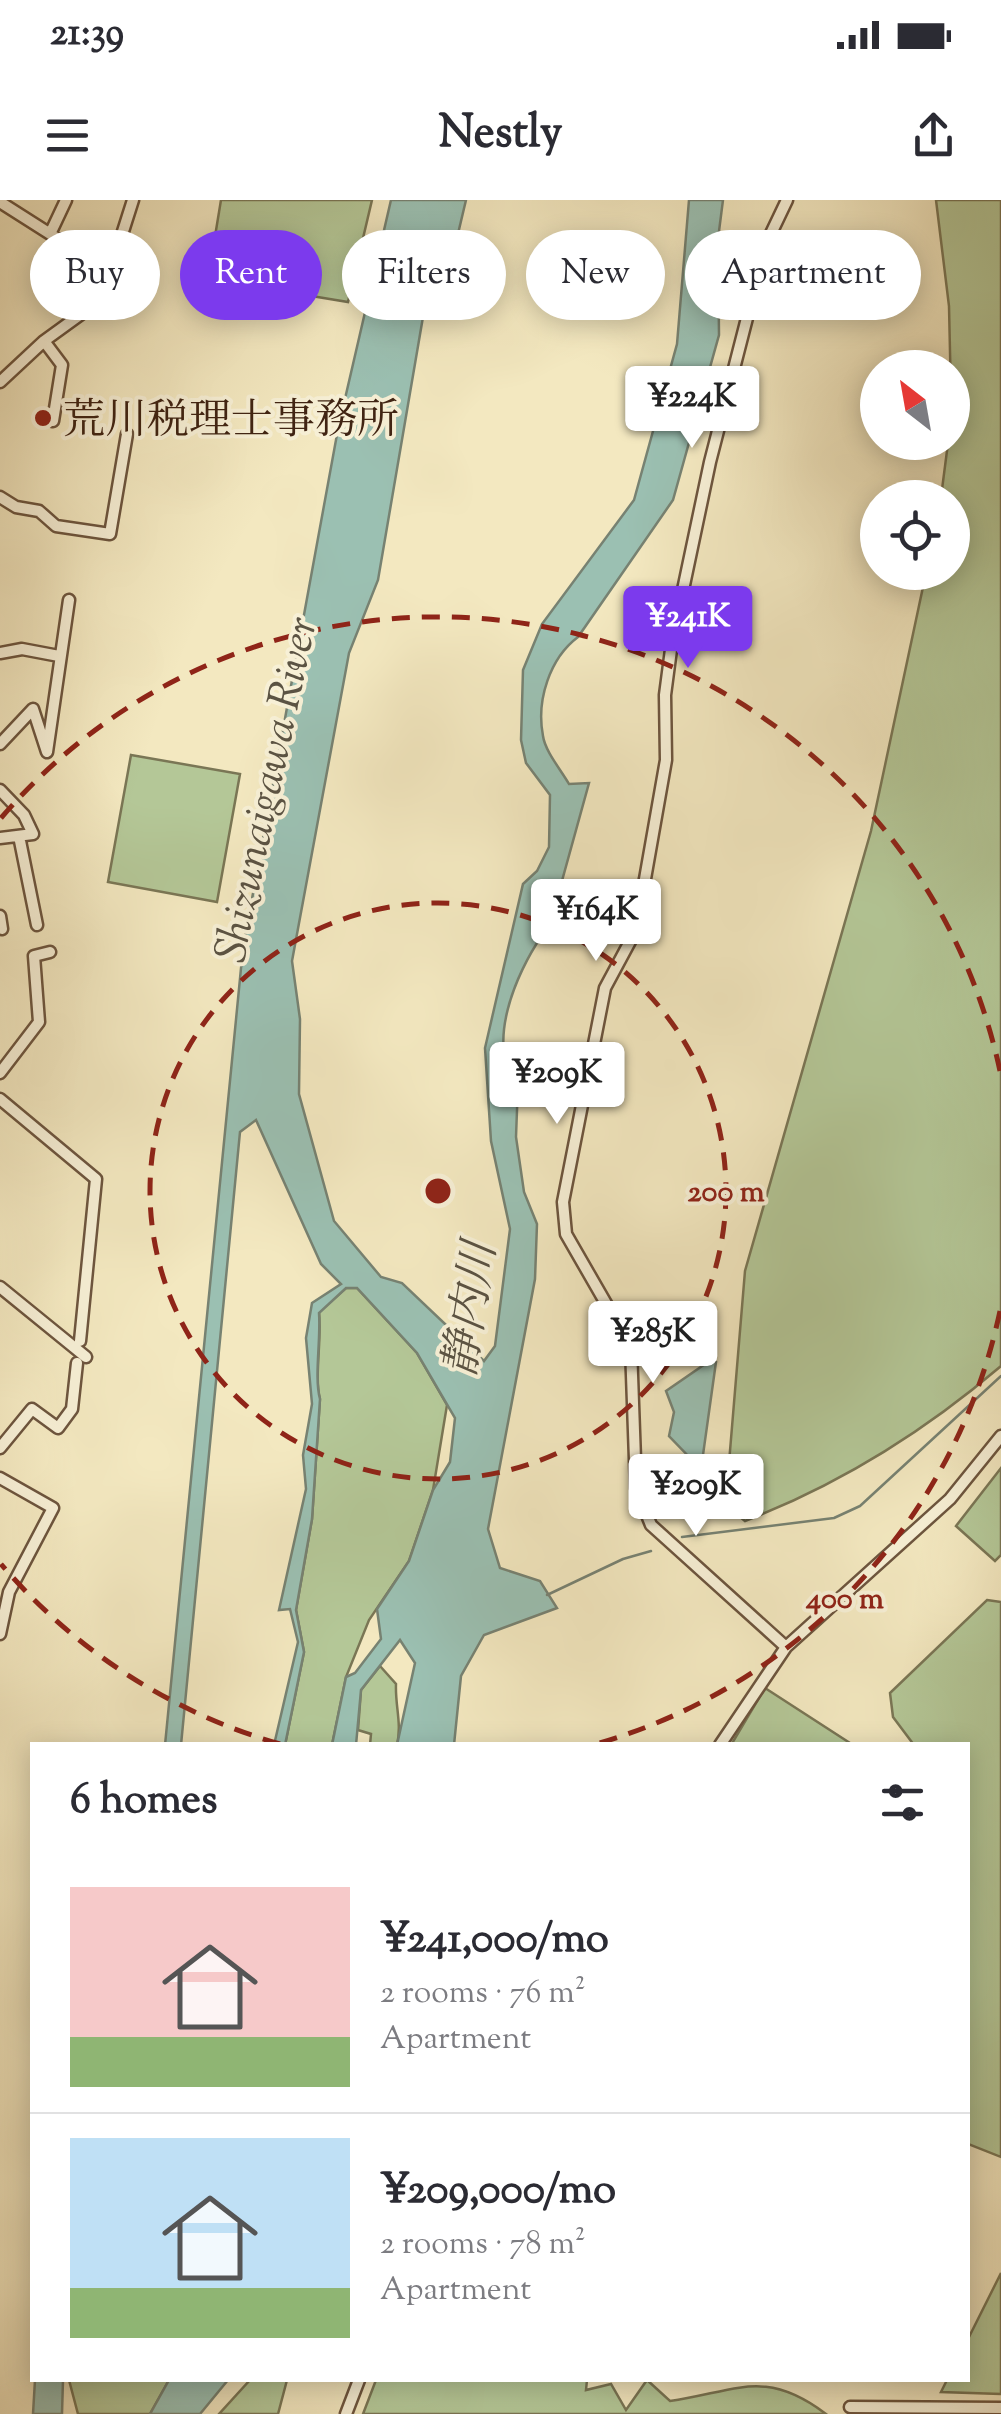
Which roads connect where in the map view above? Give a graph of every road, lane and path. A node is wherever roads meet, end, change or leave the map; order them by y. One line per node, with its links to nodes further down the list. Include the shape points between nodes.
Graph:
1 (66, 200): 6 (street)
2 (133, 200): 7 (street)
3 (787, 200): 34 (street, via 766,244 710,462 672,642 666,760 645,879 634,934 606,988 563,1202 566,1234 631,1348 636,1488 651,1525)
4 (0, 202): 5 (street)
5 (44, 230)
6 (52, 230)
7 (123, 230)
8 (73, 320): 9 (street)
9 (44, 341): 10 (street); 11 (street, via 62,365)
10 (0, 382)
11 (53, 421)
12 (127, 434): 13 (street, via 110,534 56,526 39,511)
13 (0, 496)
14 (69, 600): 16 (street)
15 (0, 652): 16 (street, via 22,648)
16 (59, 656): 17 (street, via 47,752 33,709)
17 (0, 744)
18 (0, 790): 19 (street, via 33,834)
19 (19, 836): 20 (street); 22 (street)
20 (0, 838)
21 (0, 916): 23 (street)
22 (37, 926)
23 (2, 929)
24 (50, 952): 25 (street, via 34,956 39,1022)
25 (0, 1073)
26 (0, 1099): 28 (street, via 96,1179)
27 (0, 1287): 30 (street, via 81,1360 72,1409 58,1428 32,1409)
28 (80, 1341)
29 (1001, 1436): 34 (street, via 950,1499)
30 (0, 1448)
31 (0, 1478): 32 (street, via 54,1508)
32 (3, 1604): 33 (street)
33 (0, 1634)
34 (786, 1647): 35 (street)
35 (722, 1742)
36 (358, 2382): 40 (street)
37 (850, 2407): 39 (street)
38 (1001, 2408): 39 (street)
39 (918, 2410)
40 (346, 2414)

